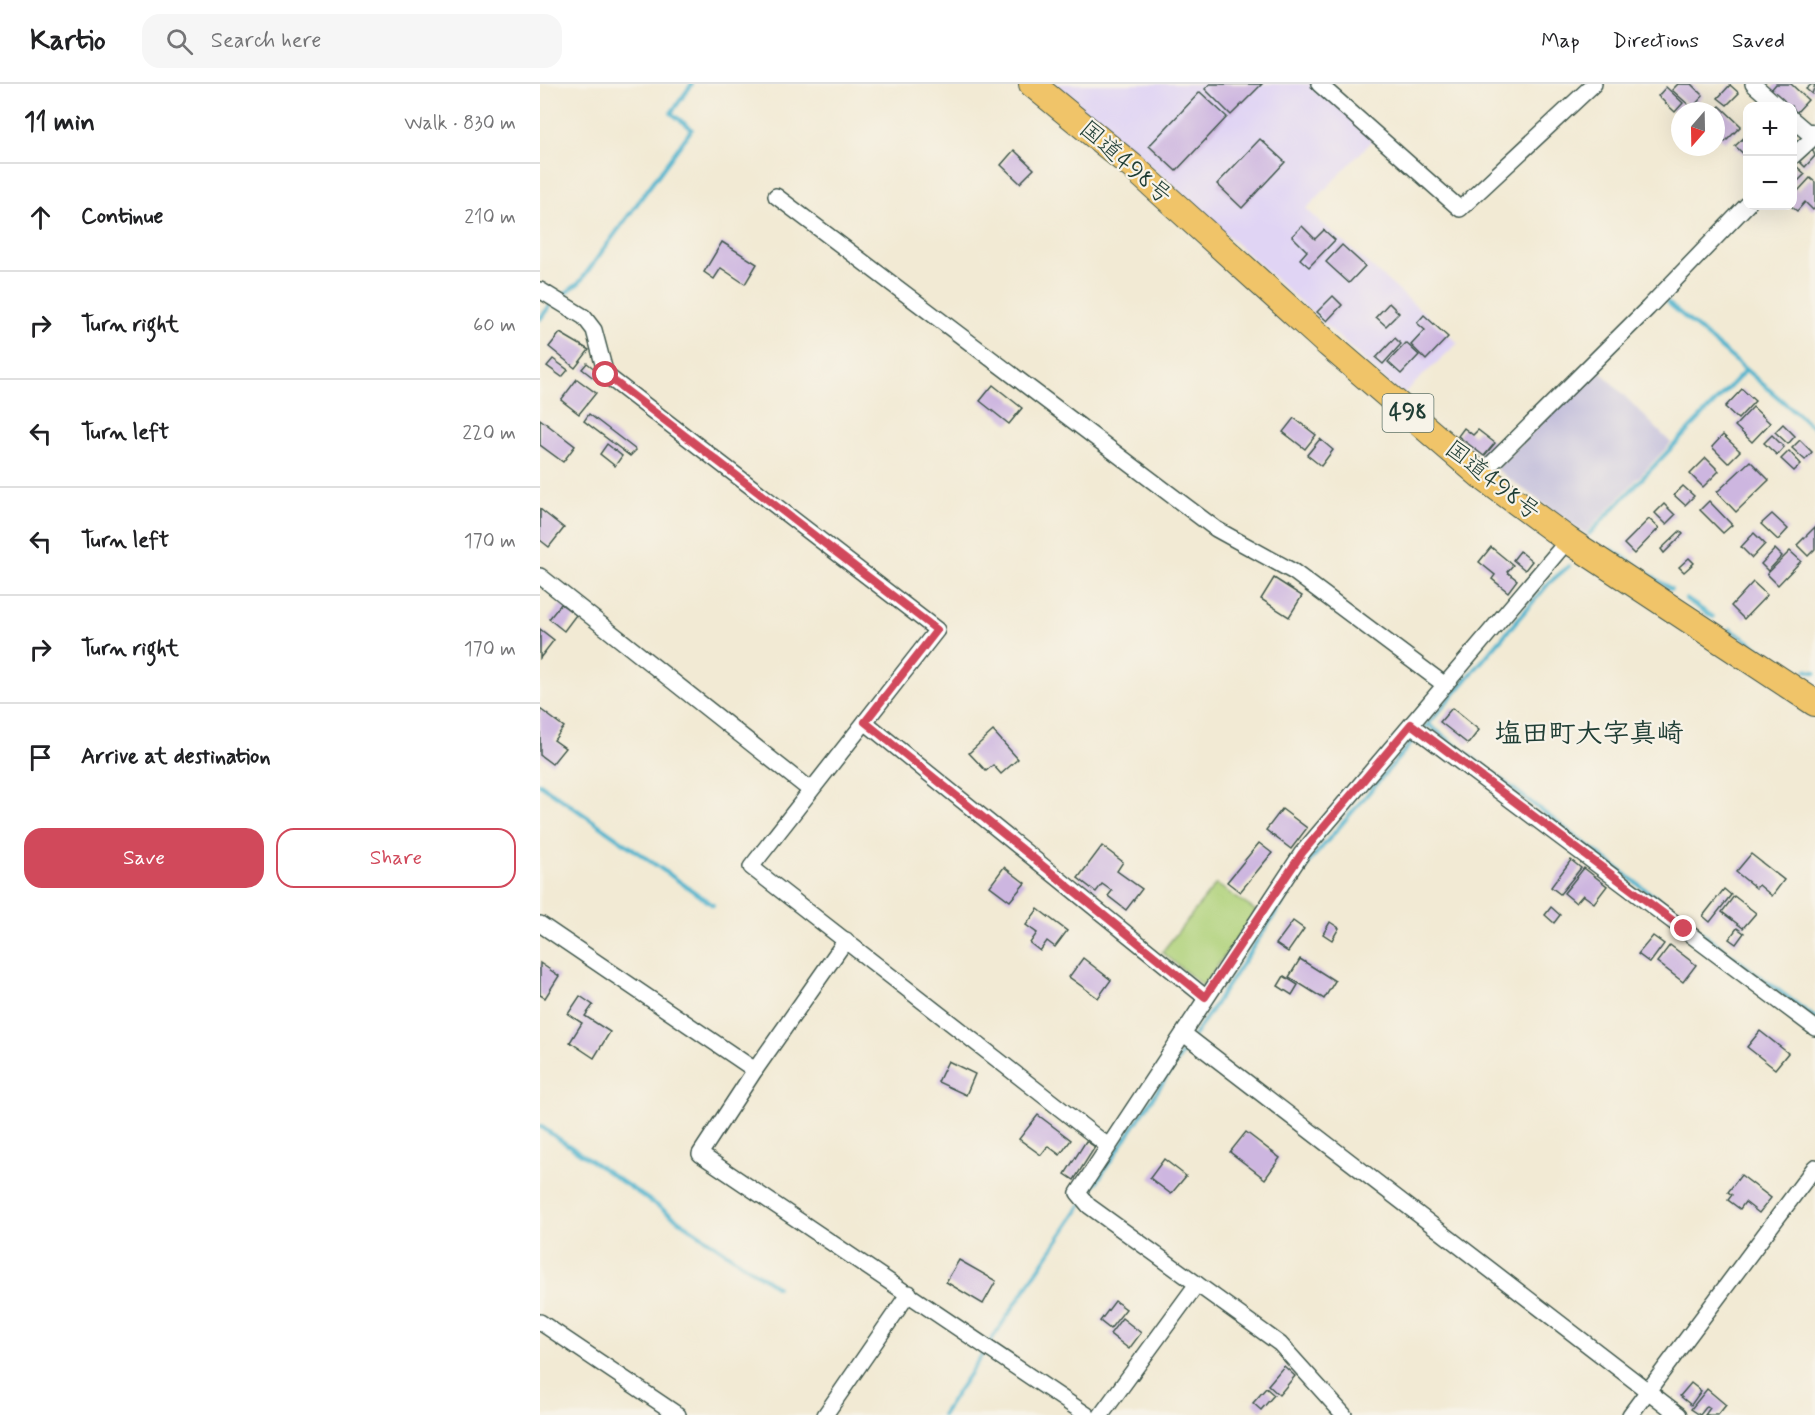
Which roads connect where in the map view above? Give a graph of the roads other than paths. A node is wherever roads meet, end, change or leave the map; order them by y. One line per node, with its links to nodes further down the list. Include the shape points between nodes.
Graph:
1 (1032, 84): 12 (highway, 国道498号 / 498, via 1133,167)
2 (1319, 84): 3 (street, via 1460,209)
3 (1594, 84)
4 (1753, 84): 5 (street)
5 (1773, 102)
6 (1797, 123): 7 (street)
7 (1815, 134): 8 (street)
8 (1793, 156)
9 (776, 196): 15 (street, via 1216,529 1294,573)
10 (1743, 209): 12 (street)
11 (542, 296): 17 (street, via 584,317 594,330 606,375 937,630)
12 (1480, 475): 13 (highway, 国道498号 / 498)
13 (1568, 540): 15 (street); 16 (highway, 国道498号 / 498)
14 (540, 576): 19 (street)
15 (1445, 685): 18 (street)
16 (1815, 703)
17 (865, 722): 19 (street); 22 (street)
18 (1411, 724): 22 (street, via 1302,853); 23 (street)
19 (810, 790): 21 (street, via 751,867)
20 (540, 924): 25 (street)
21 (846, 939): 25 (street); 26 (street)
22 (1205, 997): 24 (street)
23 (1815, 1028)
24 (1184, 1034): 26 (street); 31 (street)
25 (754, 1070): 29 (street, via 700,1154)
26 (1108, 1146): 28 (street, via 1078,1193 1089,1206)
27 (1815, 1167): 31 (street)
28 (1197, 1284): 35 (street); 36 (street, via 1280,1344)
29 (909, 1293): 33 (street); 34 (street)
30 (540, 1322): 32 (street)
31 (1648, 1391): 37 (street); 38 (street)
32 (678, 1415)
33 (825, 1415)
34 (1087, 1415)
35 (1101, 1415)
36 (1344, 1415)
37 (1630, 1415)
38 (1679, 1415)

